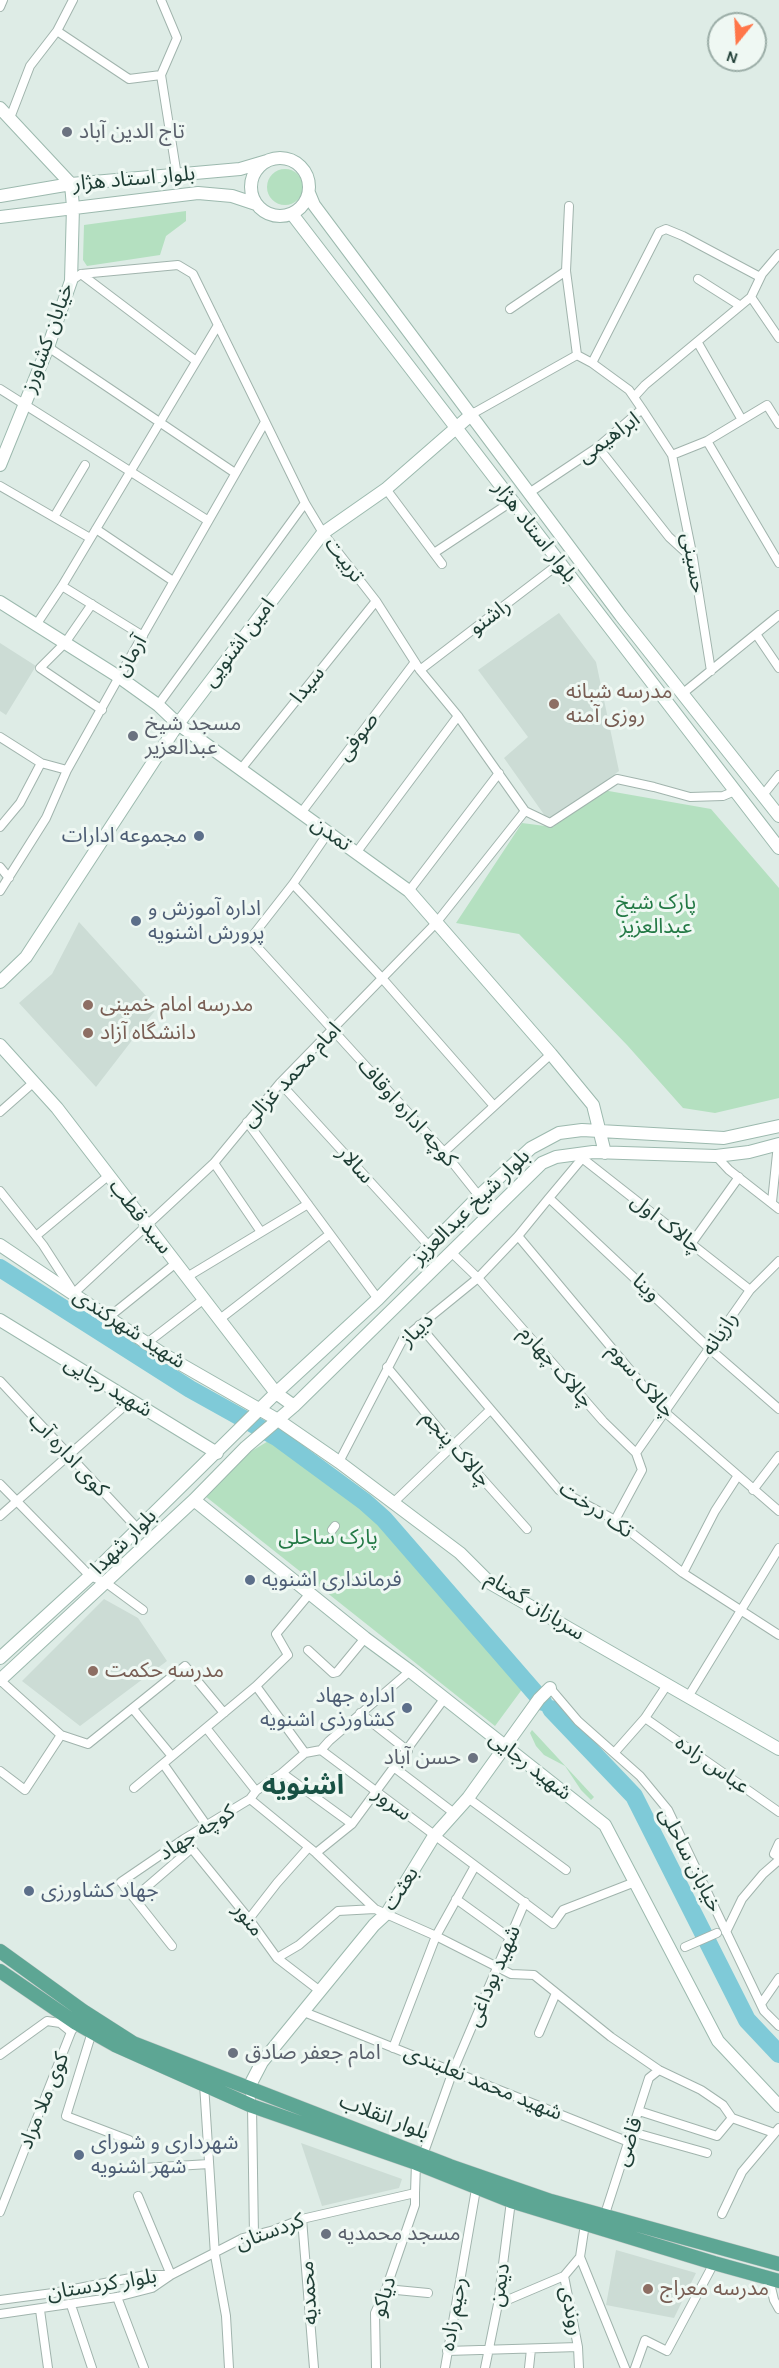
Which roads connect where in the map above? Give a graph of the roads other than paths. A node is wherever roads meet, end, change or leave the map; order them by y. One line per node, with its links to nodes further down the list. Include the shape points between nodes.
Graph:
1 (3, 0): 4 (street)
2 (73, 0): 5 (street)
3 (161, 0): 6 (street, via 177,38)
4 (0, 8)
5 (57, 31): 6 (street, via 129,79); 8 (street, via 30,66)
6 (162, 75): 10 (street)
7 (0, 108): 8 (street)
8 (10, 118): 11 (street)
9 (267, 161): 10 (street, بلوار استاد هژار, via 240,169); 12 (street, via 284,158 300,165 309,180); 14 (street, via 252,179 250,187)
10 (177, 176): 11 (street, بلوار استاد هژار)
11 (71, 184): 13 (street, بلوار استاد هژار); 16 (street, خیابان کشاورز)
12 (309, 194): 17 (street); 38 (street, بلوار استاد هژار)
13 (0, 196)
14 (256, 204): 16 (street, بلوار استاد هژار, via 232,196 198,193); 17 (street, via 271,215)
15 (568, 206): 20 (street)
16 (73, 207): 18 (street, بلوار استاد هژار); 22 (street, خیابان کشاورز)
17 (292, 214): 43 (street, بلوار استاد هژار)
18 (0, 216)
19 (779, 254): 21 (street)
20 (566, 272): 26 (street); 31 (street)
21 (760, 277): 24 (street); 33 (street, via 683,236 666,229 659,232)
22 (76, 278): 27 (street, تربیت, via 178,265 193,274); 30 (street, خیابان کشاورز); 32 (street)
23 (699, 279): 25 (street)
24 (751, 297): 25 (street); 28 (street)
25 (739, 304): 29 (street)
26 (510, 309)
27 (218, 325): 32 (street); 41 (street, تربیت)
28 (779, 338)
29 (698, 343): 35 (street); 39 (street)
30 (48, 347): 36 (street, خیابان کشاورز); 40 (street)
31 (577, 355): 33 (street); 38 (street)
32 (196, 361): 40 (street)
33 (592, 363): 35 (street)
34 (0, 389): 36 (street)
35 (635, 396): 37 (street)
36 (24, 403): 47 (street, خیابان کشاورز); 49 (street)
37 (642, 409): 45 (street, ابراهیمی); 46 (street, ابراهیمی)
38 (472, 414): 43 (street, امین اشنویی); 53 (street, بلوار استاد هژار)
39 (742, 420): 42 (street, via 767,405); 44 (street)
40 (159, 422): 49 (street); 50 (street)
41 (265, 422): 50 (street, آرمان); 55 (street, تربیت)
42 (779, 424)
43 (455, 428): 52 (street, امین اشنویی); 54 (street, بلوار استاد هژار)
44 (707, 441): 46 (street); 63 (street)
45 (598, 447): 53 (street, ابراهیمی); 62 (street, via 669,537)
46 (672, 455): 62 (street, حسینی)
47 (0, 465)
48 (85, 465): 56 (street)
49 (131, 470): 57 (street); 58 (street)
50 (235, 473): 57 (street, آرمان)
51 (0, 486): 56 (street)
52 (386, 489): 59 (street, امین اشنویی); 61 (street)
53 (530, 493): 80 (street, بلوار استاد هژار)
54 (511, 502): 61 (street); 64 (street, بلوار استاد هژار)
55 (305, 503): 59 (street, تربیت); 81 (street)
56 (54, 517): 60 (street)
57 (207, 520): 66 (street, آرمان)
58 (96, 528): 60 (street); 66 (street)
59 (323, 533): 68 (street, تربیت); 84 (street, امین اشنویی)
60 (90, 538): 67 (street)
61 (434, 553): 65 (street)
62 (693, 558): 78 (street, حسینی)
63 (779, 562)
64 (560, 563): 76 (street, راشنو); 91 (street, بلوار استاد هژار)
65 (442, 564)
66 (173, 581): 74 (street, آرمان)
67 (62, 586): 70 (street); 72 (street)
68 (375, 601): 76 (street, تربیت); 87 (street, سیدا)
69 (0, 602): 72 (street, تمدن)
70 (92, 604): 74 (street); 75 (street)
71 (779, 615): 73 (street)
72 (36, 625): 75 (street, تمدن)
73 (756, 634): 77 (street); 78 (street)
74 (143, 636): 79 (street, آرمان)
75 (65, 644): 79 (street, تمدن); 82 (street, via 40,668)
76 (418, 666): 83 (street, تربیت); 95 (street, صوفی)
77 (779, 668)
78 (711, 671): 80 (street)
79 (119, 677): 81 (street, تمدن); 82 (street, آرمان)
80 (682, 694): 92 (street, بلوار استاد هژار)
81 (158, 705): 84 (street, تمدن)
82 (102, 710): 88 (street, آرمان)
83 (458, 716): 89 (street, تربیت); 100 (street)
84 (178, 724): 87 (street, تمدن); 108 (street, امین اشنویی, via 26,957)
85 (0, 737): 86 (street)
86 (41, 763): 88 (street); 97 (street, via 20,803)
87 (241, 769): 95 (street, تمدن)
88 (68, 770): 102 (street, آرمان, via 46,818)
89 (499, 773): 94 (street, تربیت); 105 (street)
90 (779, 776): 92 (street)
91 (735, 791): 93 (street, بلوار استاد هژار); 94 (street, via 723,796 690,797 616,779 550,823)
92 (763, 795): 93 (street); 96 (street, بلوار استاد هژار)
93 (747, 807): 99 (street, بلوار استاد هژار)
94 (525, 811): 106 (street)
95 (301, 813): 98 (street, تمدن)
96 (779, 816)
97 (0, 827)
98 (328, 833): 100 (street, تمدن); 103 (street)
99 (779, 849)
100 (356, 853): 105 (street, تمدن)
101 (0, 867): 102 (street)
102 (9, 878): 104 (street, آرمان)
103 (293, 885): 107 (street); 109 (street, کوچه اداره اوقاف, via 250,939)
104 (0, 891)
105 (409, 891): 106 (street, تمدن)
106 (436, 923): 107 (street, امام محمد غزالی); 111 (street, تمدن)
107 (381, 977): 109 (street, امام محمد غزالی); 114 (street)
108 (0, 982)
109 (333, 1031): 113 (street, امام محمد غزالی); 120 (street, کوچه اداره اوقاف)
110 (0, 1045): 112 (street, سید قطب)
111 (551, 1054): 114 (street); 118 (street, تمدن, via 593,1105)
112 (34, 1082): 115 (street); 125 (street, سید قطب)
113 (280, 1083): 116 (street, امام محمد غزالی); 140 (street, سالار)
114 (494, 1106): 120 (street)
115 (0, 1112)
116 (247, 1122): 124 (street, امام محمد غزالی); 131 (street)
117 (779, 1126): 118 (street, بلوار شیخ عبدالعزیز, via 724,1138)
118 (599, 1130): 121 (street, تمدن); 128 (street, بلوار شیخ عبدالعزیز, via 550,1137 531,1148)
119 (778, 1144): 123 (street, بلوار شیخ عبدالعزیز); 130 (street)
120 (444, 1152): 128 (street, کوچه اداره اوقاف)
121 (605, 1153): 122 (street, بلوار شیخ عبدالعزیز); 123 (street, بلوار شیخ عبدالعزیز)
122 (584, 1155): 129 (street); 138 (street, چالاک اول); 141 (street, بلوار شیخ عبدالعزیز, via 556,1157 542,1163)
123 (716, 1156): 126 (street)
124 (214, 1163): 133 (street, امام محمد غزالی); 134 (street)
125 (108, 1176): 133 (street, سید قطب); 136 (street)
126 (739, 1178): 130 (street); 138 (street)
127 (0, 1191): 136 (street)
128 (479, 1196): 140 (street, بلوار شیخ عبدالعزیز)
129 (549, 1198): 137 (street); 155 (street, وینا)
130 (772, 1202): 132 (street)
131 (308, 1204): 134 (street); 135 (street)
132 (779, 1209)
133 (146, 1225): 142 (street, سید قطب); 147 (street, امام محمد غزالی)
134 (261, 1232): 144 (street)
135 (330, 1234): 149 (street); 152 (street)
136 (36, 1236): 147 (street)
137 (518, 1236): 145 (street, دیباز); 163 (street, چالاک سوم)
138 (691, 1244): 146 (street, چالاک اول)
139 (0, 1245): 147 (street, شهید شهرکندی)
140 (429, 1246): 149 (street, بلوار شیخ عبدالعزیز)
141 (451, 1251): 145 (street); 160 (street, بلوار شیخ عبدالعزیز)
142 (176, 1263): 144 (street, سید قطب); 150 (street)
143 (777, 1267): 146 (street, رازیانه)
144 (187, 1277): 148 (street, سید قطب)
145 (478, 1278): 153 (street, دیباز); 169 (street, چالاک چهارم)
146 (750, 1290): 155 (street, رازیانه)
147 (74, 1293): 150 (street, شهید شهرکندی)
148 (204, 1299): 152 (street, سید قطب); 154 (street)
149 (378, 1299): 158 (street, بلوار شیخ عبدالعزیز)
150 (109, 1317): 154 (street, شهید شهرکندی)
151 (0, 1320): 159 (street, شهید رجایی)
152 (220, 1320): 158 (street, سید قطب)
153 (419, 1325): 156 (street, دیباز, via 403,1339); 162 (street, تک درخت)
154 (147, 1343): 164 (street, شهید شهرکندی)
155 (710, 1349): 161 (street, وینا); 163 (street, رازیانه)
156 (387, 1367): 166 (street, چالاک پنجم); 172 (street, دیباز)
157 (0, 1381): 170 (street, کوی اداره آب)
158 (276, 1393): 160 (street, سید قطب); 164 (street, بلوار شیخ عبدالعزیز)
159 (130, 1401): 168 (street, شهید رجایی); 170 (street)
160 (294, 1406): 165 (street, بلوار شیخ عبدالعزیز)
161 (779, 1409)
162 (490, 1410): 166 (street); 181 (street, تک درخت, via 559,1490)
163 (666, 1413): 169 (street, رازیانه); 173 (street, چالاک سوم)
164 (253, 1417): 165 (street, شهید شهرکندی); 168 (street, بلوار شهدا)
165 (273, 1424): 167 (street, بلوار شیخ عبدالعزیز); 172 (street, سربازان گمنام)
166 (453, 1446): 178 (street); 183 (street, چالاک پنجم)
167 (246, 1447): 176 (street, بلوار شهدا)
168 (217, 1453): 182 (street, بلوار شهدا)
169 (636, 1453): 181 (street, via 642,1470)
170 (67, 1454): 177 (street); 182 (street, کوی اداره آب)
171 (779, 1456): 175 (street)
172 (339, 1462): 178 (street, سربازان گمنام)
173 (737, 1477): 175 (street, چالاک سوم); 185 (street)
174 (0, 1484): 177 (street)
175 (753, 1490): 179 (street, چالاک سوم)
176 (195, 1500): 187 (street, بلوار شهدا); 188 (street, شهید رجایی)
177 (16, 1501): 180 (street); 186 (street)
178 (393, 1503): 197 (street, سربازان گمنام, via 460,1553 490,1582)
179 (779, 1511)
180 (0, 1516)
181 (615, 1520): 185 (street, تک درخت)
182 (137, 1528): 186 (street, بلوار شهدا)
183 (527, 1529)
184 (779, 1548): 190 (street)
185 (683, 1573): 190 (street, تک درخت)
186 (90, 1576): 187 (street); 194 (street, بلوار شهدا)
187 (105, 1582): 189 (street); 196 (street, بلوار شهدا)
188 (310, 1592): 192 (street, شهید رجایی); 198 (street, via 276,1634 288,1655)
189 (143, 1610)
190 (742, 1612): 191 (street, تک درخت); 200 (street)
191 (779, 1635)
192 (364, 1638): 193 (street, via 333,1673); 195 (street, شهید رجایی)
193 (308, 1650)
194 (0, 1658)
195 (410, 1671): 201 (street, شهید رجایی); 204 (street)
196 (0, 1680): 207 (street)
197 (667, 1685): 200 (street, سربازان گمنام); 205 (street)
198 (256, 1686): 203 (street); 213 (street)
199 (550, 1688): 208 (street, بعثت); 212 (street, خیابان ساحلی, via 578,1721)
200 (688, 1697): 209 (street, سربازان گمنام)
201 (444, 1699): 208 (street, شهید رجایی); 211 (street)
202 (133, 1709): 203 (street, via 185,1666); 207 (street, via 88,1744); 214 (street)
203 (224, 1713): 206 (street)
204 (360, 1713): 210 (street); 211 (street)
205 (645, 1718): 212 (street); 224 (street, عباس زاده)
206 (207, 1729): 214 (street); 220 (street)
207 (61, 1735): 217 (street, via 26,1790)
208 (505, 1745): 222 (street, بعثت); 236 (street, شهید رجایی, via 605,1825)
209 (779, 1749)
210 (321, 1750): 213 (street); 221 (street, سرور)
211 (408, 1751): 216 (street)
212 (615, 1752): 242 (street, خیابان ساحلی, via 668,1810)
213 (305, 1753): 218 (street, کوچه جهاد)
214 (171, 1755): 215 (street)
215 (164, 1765): 219 (street); 227 (street)
216 (395, 1768): 221 (street); 225 (street)
217 (0, 1771)
218 (282, 1773): 220 (street, کوچه جهاد); 226 (street)
219 (134, 1788)
220 (256, 1791): 223 (street, کوچه جهاد)
221 (377, 1793): 226 (street); 228 (street, سرور)
222 (468, 1798): 225 (street, بعثت); 235 (street)
223 (250, 1799): 227 (street, کوچه جهاد); 232 (street)
224 (779, 1812)
225 (454, 1814): 228 (street, بعثت)
226 (352, 1824): 232 (street)
227 (207, 1826): 229 (street, کوچه جهاد)
228 (434, 1836): 234 (street, شهید بوداغی); 240 (street, بعثت)
229 (184, 1839): 231 (street, منور); 237 (street, کوچه جهاد, via 121,1882)
230 (779, 1843): 233 (street, via 774,1854)
231 (192, 1848): 237 (street); 241 (street, منور)
232 (312, 1851): 240 (street); 241 (street, via 277,1883)
233 (779, 1858): 242 (street, via 742,1899)
234 (475, 1866): 238 (street); 239 (street, شهید بوداغی)
235 (566, 1869)
236 (635, 1882): 239 (street, via 563,1910 553,1924); 267 (street, شهید رجایی, via 718,2041)
237 (134, 1898): 245 (street)
238 (456, 1899): 243 (street); 244 (street)
239 (525, 1902): 244 (street, شهید بوداغی)
240 (381, 1911): 243 (street); 248 (street, via 338,1911 299,1945); 252 (street, بعثت)
241 (249, 1919): 248 (street, منور)
242 (722, 1933): 246 (street); 254 (street, خیابان ساحلی)
243 (436, 1936): 249 (street); 260 (street)
244 (510, 1938): 249 (street, شهید بوداغی)
245 (172, 1946)
246 (685, 1947)
247 (0, 1952): 256 (main road, بلوار انقلاب)
248 (277, 1958): 252 (street, منور)
249 (498, 1966): 253 (street, via 511,1974 534,1975); 263 (street, شهید بوداغی)
250 (0, 1971): 256 (main road, بلوار انقلاب)
251 (779, 1978): 254 (street)
252 (320, 1991): 255 (street, بعثت)
253 (556, 1993): 259 (street); 262 (street)
254 (761, 2004): 257 (street, خیابان ساحلی)
255 (304, 2012): 260 (street, شهید محمد نعلبندی); 265 (street, بعثت, via 262,2062)
256 (77, 2022): 258 (main road, بلوار انقلاب); 261 (street, via 47,2021); 265 (main road, بلوار انقلاب); 282 (street, کوی ملا مراد)
257 (779, 2026)
258 (92, 2032): 264 (main road, بلوار انقلاب); 272 (street, via 66,2116)
259 (539, 2033)
260 (393, 2048): 263 (street, شهید محمد نعلبندی)
261 (0, 2055)
262 (659, 2070): 268 (street, قاضی, via 649,2078); 269 (street, via 702,2090 723,2105)
263 (453, 2071): 273 (street, شهید محمد نعلبندی); 275 (street, شهید بوداغی)
264 (204, 2084): 266 (main road, بلوار انقلاب); 276 (street)
265 (249, 2087): 266 (street); 275 (main road, بلوار انقلاب)
266 (252, 2106): 275 (main road, بلوار انقلاب); 287 (street)
267 (779, 2106)
268 (639, 2111): 269 (street, via 717,2136); 271 (street, قاضی)
269 (732, 2118): 270 (street)
270 (776, 2130): 283 (street, via 742,2172)
271 (632, 2132): 273 (street, قاضی); 274 (street)
272 (129, 2140)
273 (629, 2142): 284 (street, قاضی)
274 (707, 2153)
275 (419, 2159): 278 (main road, بلوار انقلاب); 279 (street); 284 (main road, بلوار انقلاب)
276 (209, 2164): 277 (street); 288 (street)
277 (143, 2168)
278 (476, 2188): 281 (main road, بلوار انقلاب); 309 (street, رحیم زاده)
279 (416, 2193): 285 (street, کردستان); 295 (street, دیاکو)
280 (138, 2196): 292 (street)
281 (512, 2201): 286 (main road, بلوار انقلاب); 300 (street, دیمن)
282 (0, 2212)
283 (722, 2214)
284 (604, 2217): 291 (main road, بلوار انقلاب)
285 (302, 2219): 287 (street, کردستان); 314 (street, محمدیه)
286 (585, 2224): 289 (street, روندی); 290 (main road, بلوار انقلاب)
287 (254, 2236): 288 (street, کردستان)
288 (214, 2255): 292 (street, کردستان); 313 (street, via 226,2316)
289 (579, 2257): 293 (street, روندی); 320 (street)
290 (714, 2263): 294 (main road, بلوار انقلاب); 321 (street, via 667,2351 645,2340)
291 (779, 2264)
292 (171, 2275): 296 (street, بلوار کردستان, via 146,2275); 298 (street, بلوار کردستان, via 152,2288)
293 (564, 2276): 300 (street); 306 (street, روندی)
294 (774, 2280): 304 (street, via 774,2300)
295 (386, 2289): 297 (street); 315 (street, دیاکو, via 375,2313)
296 (53, 2293): 299 (street, بلوار کردستان); 301 (street)
297 (428, 2293)
298 (117, 2297): 302 (street, بلوار کردستان); 312 (street)
299 (0, 2300)
300 (498, 2304): 307 (street, دیمن)
301 (62, 2305): 302 (street, بلوار کردستان); 303 (street, بلوار کردستان)
302 (71, 2305): 311 (street)
303 (40, 2310): 305 (street, بلوار کردستان); 310 (street)
304 (779, 2310)
305 (0, 2314)
306 (578, 2347): 308 (street); 319 (street, روندی)
307 (488, 2349): 308 (street); 309 (street); 317 (street, دیمن)
308 (531, 2349): 318 (street)
309 (447, 2351): 316 (street, رحیم زاده)
310 (48, 2368)
311 (92, 2368)
312 (144, 2368)
313 (229, 2368)
314 (314, 2368)
315 (376, 2368)
316 (445, 2368)
317 (486, 2368)
318 (529, 2368)
319 (579, 2368)
320 (625, 2368)
321 (635, 2368)

